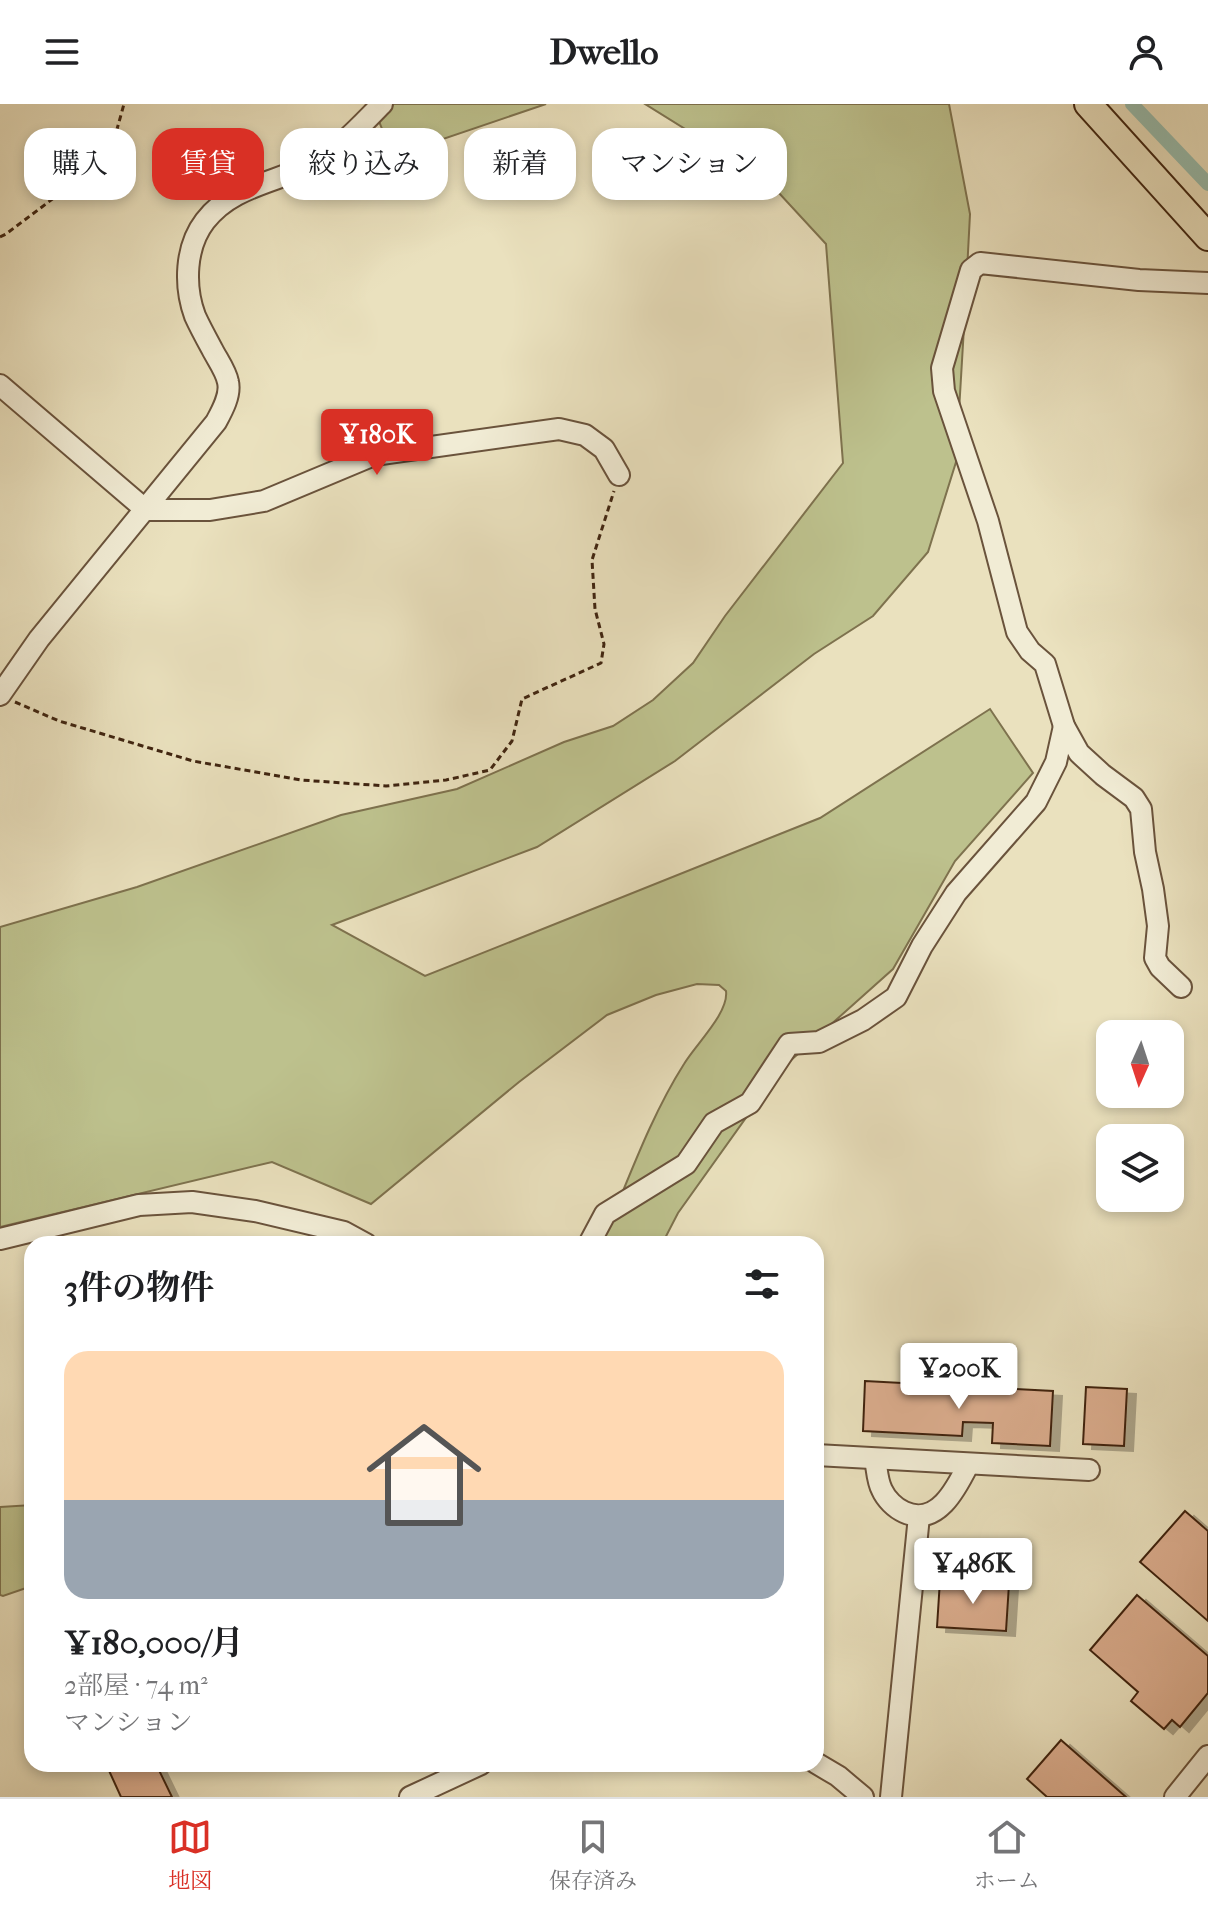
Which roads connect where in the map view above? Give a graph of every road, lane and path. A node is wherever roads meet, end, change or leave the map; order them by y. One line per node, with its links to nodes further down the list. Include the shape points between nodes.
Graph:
1 (124, 104): 4 (path, via 114,140 71,185)
2 (382, 104): 9 (street, via 345,141 313,163 228,199 203,224 189,257 189,286 195,315 229,383 225,406)
3 (1088, 104): 5 (main road)
4 (0, 237)
5 (1208, 237)
6 (1208, 283): 11 (street, via 980,263 971,270 942,368 944,391 988,521 1017,632 1045,664)
7 (0, 385): 9 (street)
8 (619, 475): 9 (street, via 595,442 559,429 374,455 264,501 210,510); 10 (path, via 592,560 604,644 601,663 522,699 512,741 490,770 386,786 301,780 193,761 59,721)
9 (146, 510): 10 (street, via 39,639)
10 (7, 698)
11 (1064, 726): 12 (street, via 1079,753 1141,809 1158,926 1155,958); 14 (street, via 1056,762 1036,802 956,893 896,997 819,1042 789,1044 750,1103 714,1123 686,1164 605,1214)
12 (1181, 987)
13 (351, 1236): 15 (street, via 255,1211 192,1202 139,1205)
14 (593, 1236)
15 (0, 1239)
16 (824, 1456): 17 (street)
17 (875, 1459): 18 (street); 20 (street, via 888,1499 899,1510)
18 (968, 1465): 19 (street); 20 (street, via 941,1506)
19 (1089, 1470)
20 (919, 1516): 26 (street)
21 (1208, 1756): 27 (street)
22 (824, 1768): 25 (street)
23 (464, 1772): 24 (street)
24 (410, 1797)
25 (863, 1797)
26 (891, 1797)
27 (1175, 1797)

